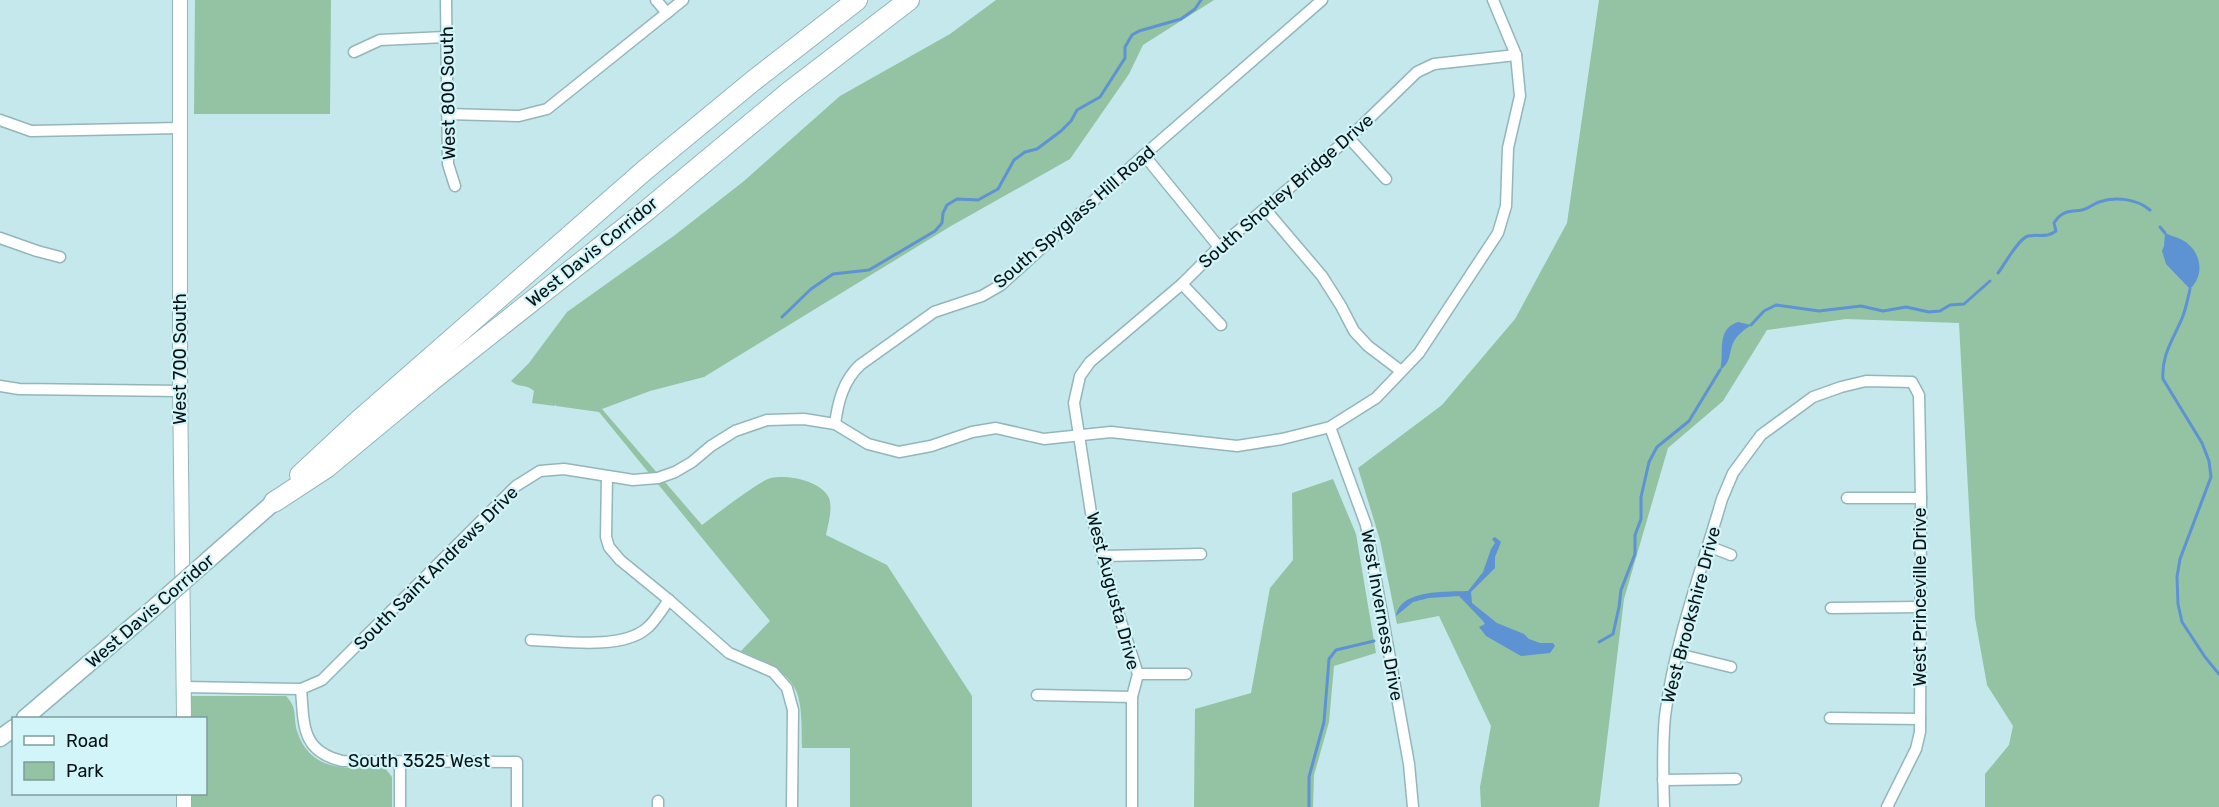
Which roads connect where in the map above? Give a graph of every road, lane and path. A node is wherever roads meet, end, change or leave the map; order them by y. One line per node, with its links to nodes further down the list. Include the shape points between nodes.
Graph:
1 (180, 0): 15 (street, West 700 South)
2 (446, 0): 10 (street, West 800 South)
3 (656, 0): 9 (street)
4 (683, 0): 9 (street)
5 (857, 0): 37 (highway, West Davis Corridor, via 645,170 349,429)
6 (909, 0): 37 (highway, West Davis Corridor, via 789,92 326,468)
7 (1322, 0): 17 (street, South Spyglass Hill Road)
8 (1493, 0): 12 (street, South Saint Andrews Drive)
9 (667, 13): 13 (street, via 547,110 519,116)
10 (446, 37): 11 (street, via 380,40); 13 (street, West 800 South)
11 (354, 52)
12 (1516, 55): 16 (street, South Shotley Bridge Drive, via 1434,64 1417,72); 26 (street, South Saint Andrews Drive, via 1520,96 1508,148 1506,206 1498,233 1419,354)
13 (447, 114): 19 (street, West 800 South, via 448,164)
14 (0, 120): 15 (street, via 31,130)
15 (180, 128): 30 (street, West 700 South)
16 (1348, 138): 18 (street); 20 (street, South Shotley Bridge Drive)
17 (1144, 156): 22 (street); 31 (street, South Spyglass Hill Road, via 1000,285 982,296 934,312 860,365 850,375 839,399)
18 (1386, 179)
19 (455, 186)
20 (1265, 209): 22 (street, South Shotley Bridge Drive); 26 (street, via 1322,276 1354,331)
21 (0, 238): 23 (street)
22 (1220, 247): 24 (street, South Shotley Bridge Drive)
23 (60, 257)
24 (1182, 284): 25 (street); 27 (street, South Shotley Bridge Drive, via 1090,362)
25 (1221, 325)
26 (1401, 371): 32 (street, South Saint Andrews Drive, via 1376,398)
27 (1080, 376): 33 (street, West Augusta Drive, via 1074,403)
28 (1912, 382): 36 (street, West Princeville Drive, via 1919,395); 38 (street, West Brookshire Drive, via 1866,381 1841,387 1814,397 1761,435 1733,473)
29 (0, 386): 30 (street)
30 (180, 390): 50 (street, West 700 South)
31 (835, 424): 33 (street, South Saint Andrews Drive, via 868,444 899,452 996,428 1044,438); 34 (street, South Saint Andrews Drive, via 804,419 767,420 735,431 692,462 658,478)
32 (1330, 427): 33 (street, South Saint Andrews Drive, via 1282,440 1237,446 1111,432); 65 (street, West Inverness Drive, via 1366,525)
33 (1077, 434): 41 (street, West Augusta Drive)
34 (607, 476): 42 (street, via 609,547); 51 (street, South Saint Andrews Drive, via 564,469 540,471 516,486 333,671)
35 (1847, 498): 36 (street)
36 (1921, 498): 43 (street, West Princeville Drive)
37 (274, 502): 54 (main road, West Davis Corridor, bridge)
38 (1708, 546): 40 (street); 46 (street, West Brookshire Drive)
39 (1201, 554): 41 (street)
40 (1731, 555)
41 (1103, 556): 48 (street, West Augusta Drive)
42 (669, 600): 45 (street, via 647,629 632,637 615,641); 63 (street, via 729,653 772,672 787,688 793,710)
43 (1920, 607): 44 (street); 57 (street, West Princeville Drive)
44 (1831, 608)
45 (531, 640)
46 (1678, 654): 47 (street); 60 (street, West Brookshire Drive, via 1665,716)
47 (1731, 667)
48 (1138, 674): 49 (street); 53 (street, West Augusta Drive)
49 (1186, 674)
50 (184, 687): 51 (street, South Saint Andrews Drive); 55 (street, West 700 South)
51 (302, 689): 58 (street, South 3525 West, via 303,723 316,750 342,761)
52 (1037, 695): 53 (street)
53 (1132, 697): 64 (street, West Augusta Drive)
54 (26, 717)
55 (184, 717)
56 (1830, 718): 57 (street)
57 (1920, 719): 67 (street, West Princeville Drive, via 1916,749)
58 (400, 762): 61 (street); 62 (street, South 3525 West, via 517,762)
59 (1736, 779): 60 (street)
60 (1663, 780): 66 (street, West Brookshire Drive)
61 (400, 807)
62 (517, 807)
63 (792, 807)
64 (1132, 807)
65 (1413, 807)
66 (1664, 807)
67 (1887, 807)

